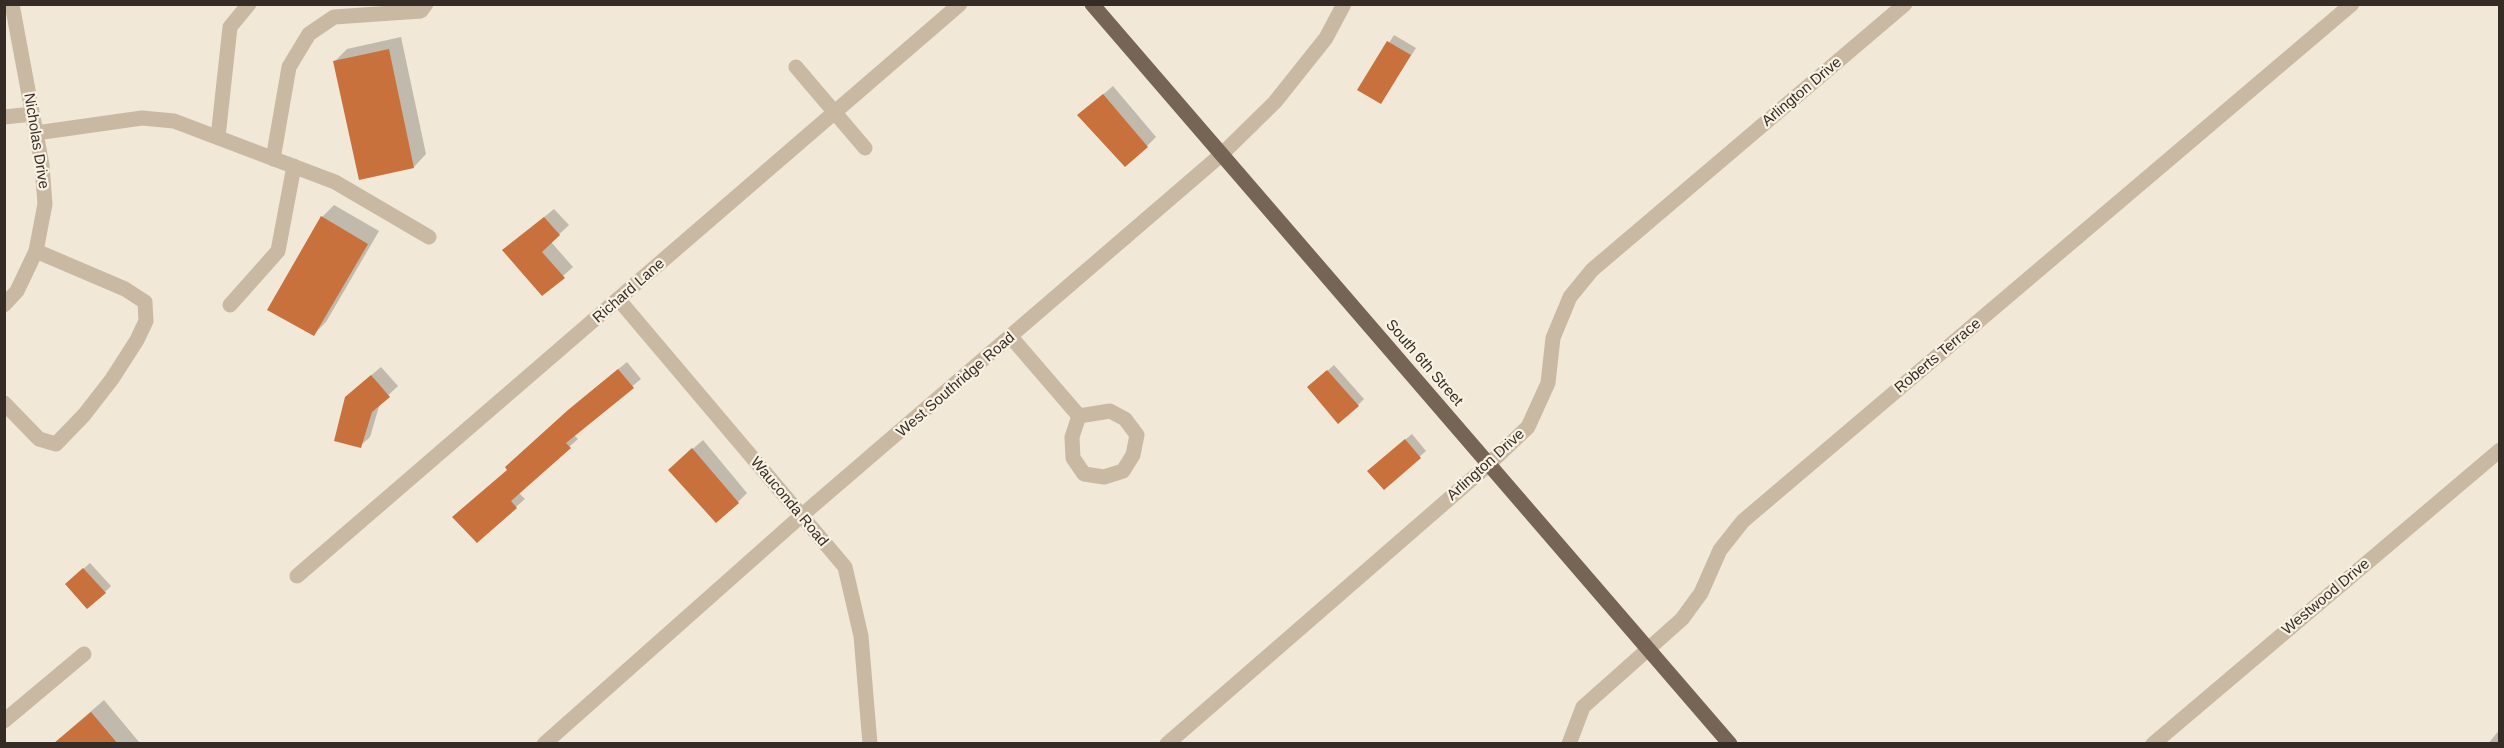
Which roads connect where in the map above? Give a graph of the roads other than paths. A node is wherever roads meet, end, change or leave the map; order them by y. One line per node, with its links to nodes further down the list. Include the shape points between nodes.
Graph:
1 (12, 4): 11 (street, Nicholas Drive)
2 (249, 4): 14 (street, via 230,27)
3 (426, 4): 17 (street, via 421,10 334,17 309,34 289,67)
4 (960, 4): 10 (street, Richard Lane)
5 (1092, 4): 16 (main road, South 6th Street)
6 (1344, 4): 16 (street, West Southridge Road, via 1326,38 1275,102)
7 (1905, 4): 28 (street, Arlington Drive, via 1592,270 1570,297 1553,338 1548,383 1528,427)
8 (2352, 4): 31 (street, Roberts Terrace, via 1743,520 1720,550 1701,592 1682,619)
9 (796, 66): 10 (street)
10 (835, 113): 15 (street); 21 (street, Richard Lane)
11 (32, 114): 12 (street); 13 (street, Nicholas Drive)
12 (4, 117)
13 (36, 133): 14 (street, via 142,118 174,121); 20 (street, Nicholas Drive, via 45,204)
14 (218, 137): 17 (street)
15 (865, 148)
16 (1222, 154): 24 (street, West Southridge Road); 28 (main road, South 6th Street)
17 (273, 159): 18 (street)
18 (294, 166): 19 (street, via 335,182); 23 (street, via 278,251)
19 (429, 237)
20 (36, 251): 22 (street, Nicholas Drive, via 17,291); 25 (street, via 125,289 145,302 146,321 112,379 56,444 39,439)
21 (619, 300): 29 (street, Wauconda Road); 30 (street, Richard Lane)
22 (4, 305)
23 (230, 305)
24 (1011, 337): 26 (street); 29 (street, West Southridge Road)
25 (4, 403)
26 (1079, 416): 26 (street, via 1072,437 1073,458 1084,474 1104,477 1123,471 1134,455 1137,435 1125,418 1110,411)
27 (2499, 450): 39 (street, Westwood Drive)
28 (1488, 465): 31 (main road, South 6th Street); 36 (street, Arlington Drive)
29 (801, 516): 34 (street, West Southridge Road); 35 (street, Wauconda Road, via 844,567 861,636)
30 (297, 576)
31 (1647, 649): 37 (street, Roberts Terrace, via 1583,707); 38 (main road, South 6th Street)
32 (84, 654): 33 (street)
33 (4, 721)
34 (544, 744)
35 (870, 744)
36 (1167, 744)
37 (1569, 744)
38 (1730, 744)
39 (2153, 744)

